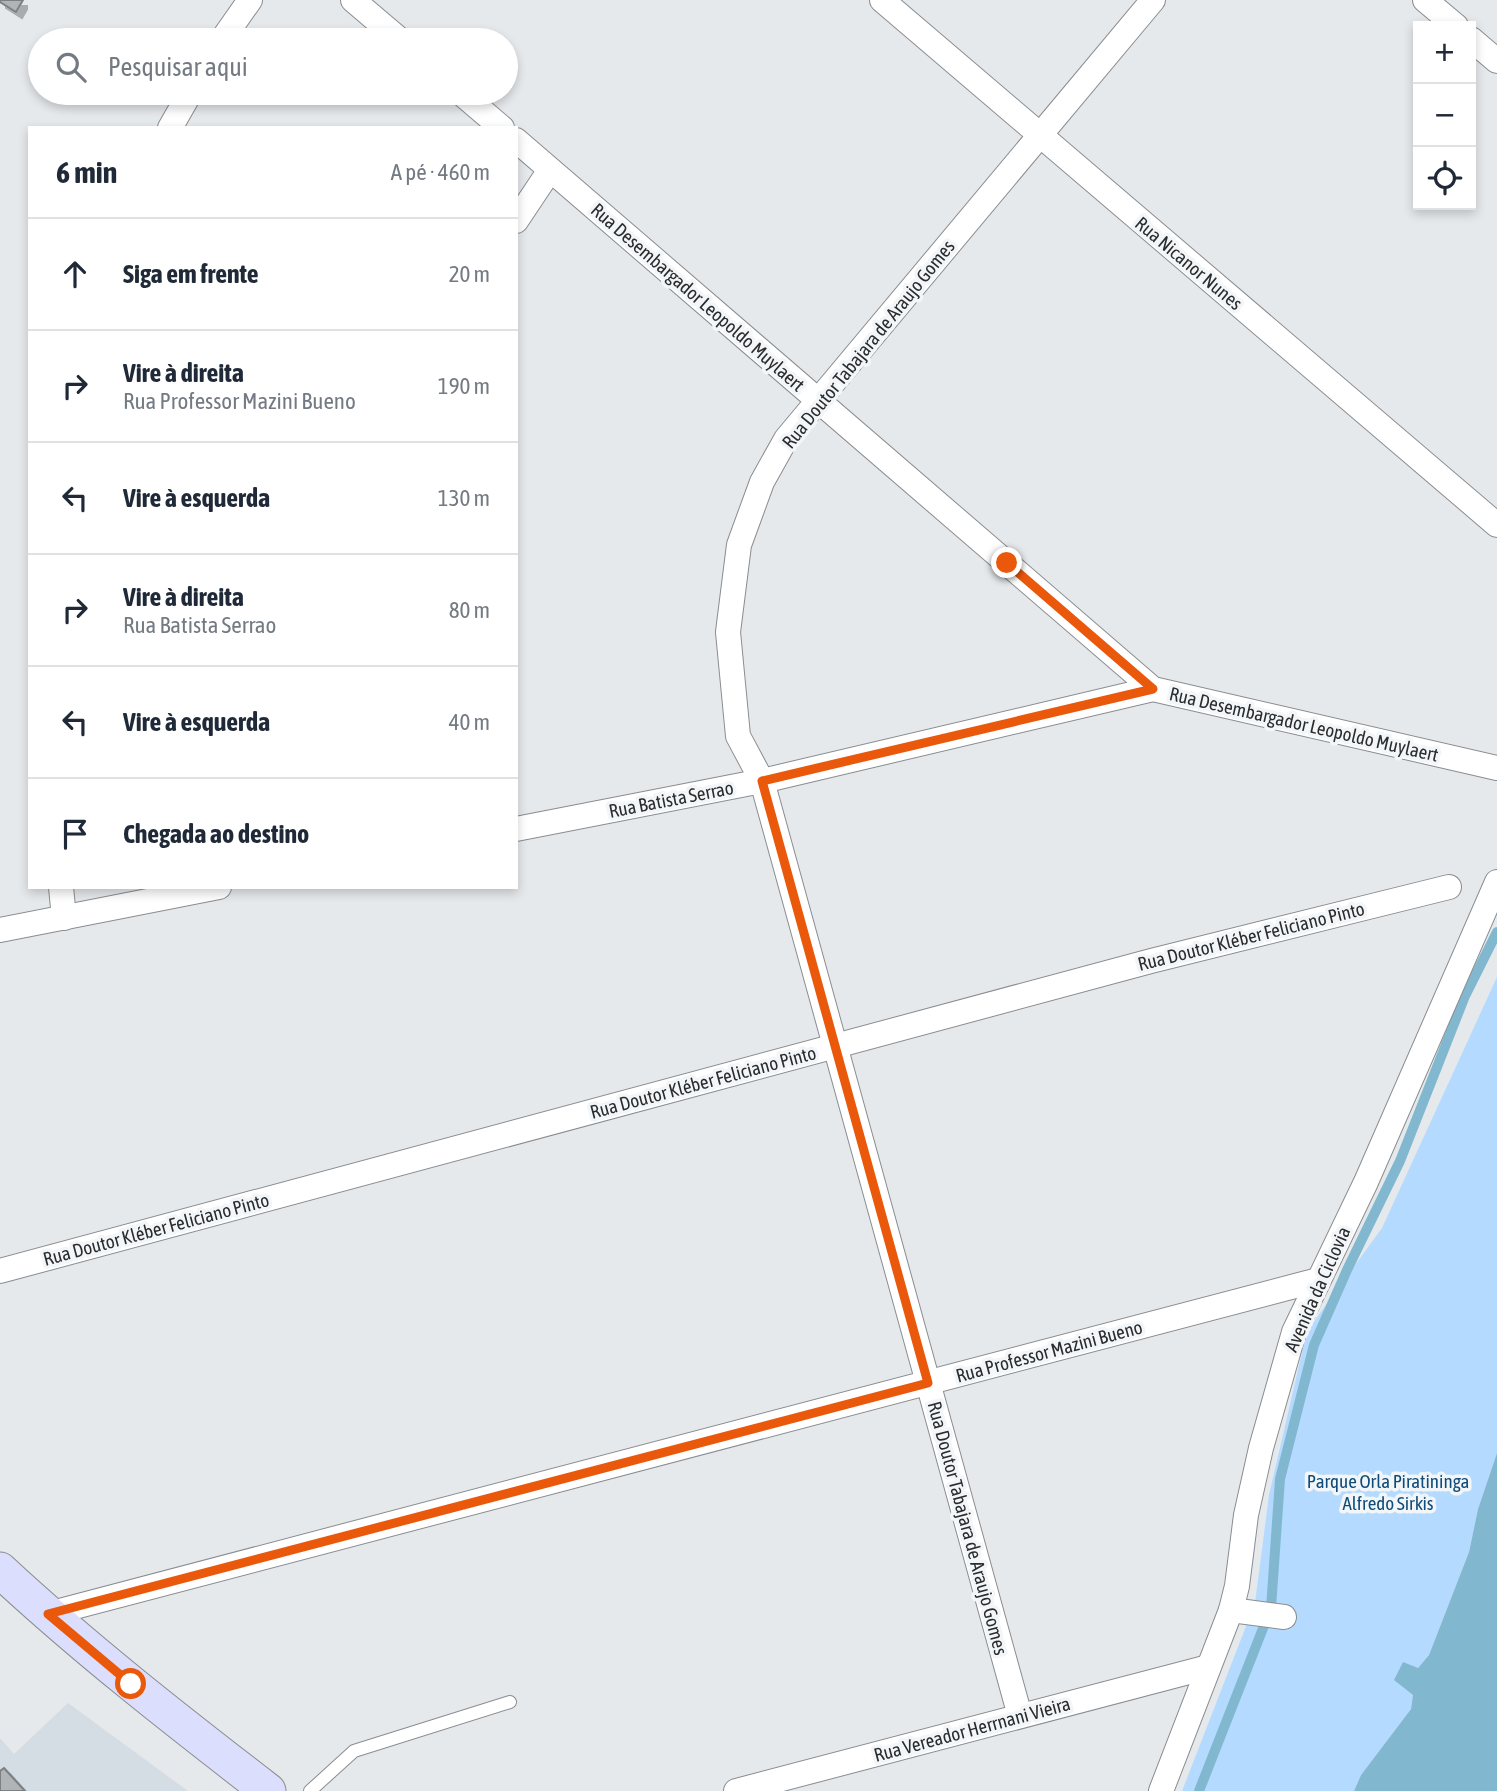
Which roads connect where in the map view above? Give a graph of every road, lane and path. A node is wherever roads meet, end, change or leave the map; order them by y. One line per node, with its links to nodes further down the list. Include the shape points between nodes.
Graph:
1 (250, 0): 7 (street)
2 (354, 0): 8 (street)
3 (882, 0): 15 (street, Rua Nicanor Nunes)
4 (1153, 0): 15 (street, Rua Doutor Tabajara de Araujo Gomes)
5 (1425, 0): 6 (street)
6 (1450, 21)
7 (230, 28)
8 (386, 28)
9 (1476, 43): 10 (street)
10 (1497, 61)
11 (183, 105): 13 (street)
12 (475, 105): 14 (street)
13 (171, 126)
14 (500, 126)
15 (1040, 135): 19 (street, Rua Doutor Tabajara de Araujo Gomes); 20 (street, Rua Nicanor Nunes)
16 (518, 142): 17 (street, Rua Desembargador Leopoldo Muylaert)
17 (550, 170): 18 (street); 19 (street, Rua Desembargador Leopoldo Muylaert)
18 (518, 218)
19 (819, 401): 21 (street, Rua Desembargador Leopoldo Muylaert); 23 (street, Rua Doutor Tabajara de Araujo Gomes, via 786,439 762,482 738,545 728,632 738,736)
20 (1497, 525)
21 (1153, 689): 22 (street, Rua Desembargador Leopoldo Muylaert); 23 (street, Rua Batista Serrao)
22 (1497, 768)
23 (762, 781): 24 (street, Rua Batista Serrao); 31 (street, Rua Doutor Tabajara de Araujo Gomes)
24 (518, 829)
25 (1497, 882): 33 (street, Avenida da Ciclovia, via 1366,1182)
26 (1449, 887): 31 (street, Rua Doutor Kléber Feliciano Pinto)
27 (61, 889): 29 (street)
28 (209, 889): 29 (street)
29 (64, 918): 30 (street)
30 (0, 930)
31 (836, 1046): 32 (street, Rua Doutor Kléber Feliciano Pinto); 34 (street, Rua Doutor Tabajara de Araujo Gomes)
32 (0, 1271)
33 (1318, 1280): 34 (street, Rua Professor Mazini Bueno); 36 (street, Avenida da Ciclovia, via 1278,1381)
34 (928, 1383): 37 (street, Rua Professor Mazini Bueno); 41 (street, Rua Doutor Tabajara de Araujo Gomes)
35 (0, 1570): 37 (main road)
36 (1231, 1610): 38 (street); 39 (street, Avenida da Ciclovia)
37 (48, 1614): 42 (main road)
38 (1284, 1617)
39 (1208, 1667): 41 (street, Rua Vereador Herrnani Vieira); 45 (street, Avenida da Ciclovia)
40 (510, 1702): 43 (lane, via 354,1751)
41 (1020, 1716): 44 (street, Rua Vereador Herrnani Vieira)
42 (268, 1791)
43 (310, 1791)
44 (736, 1791)
45 (1161, 1791)

